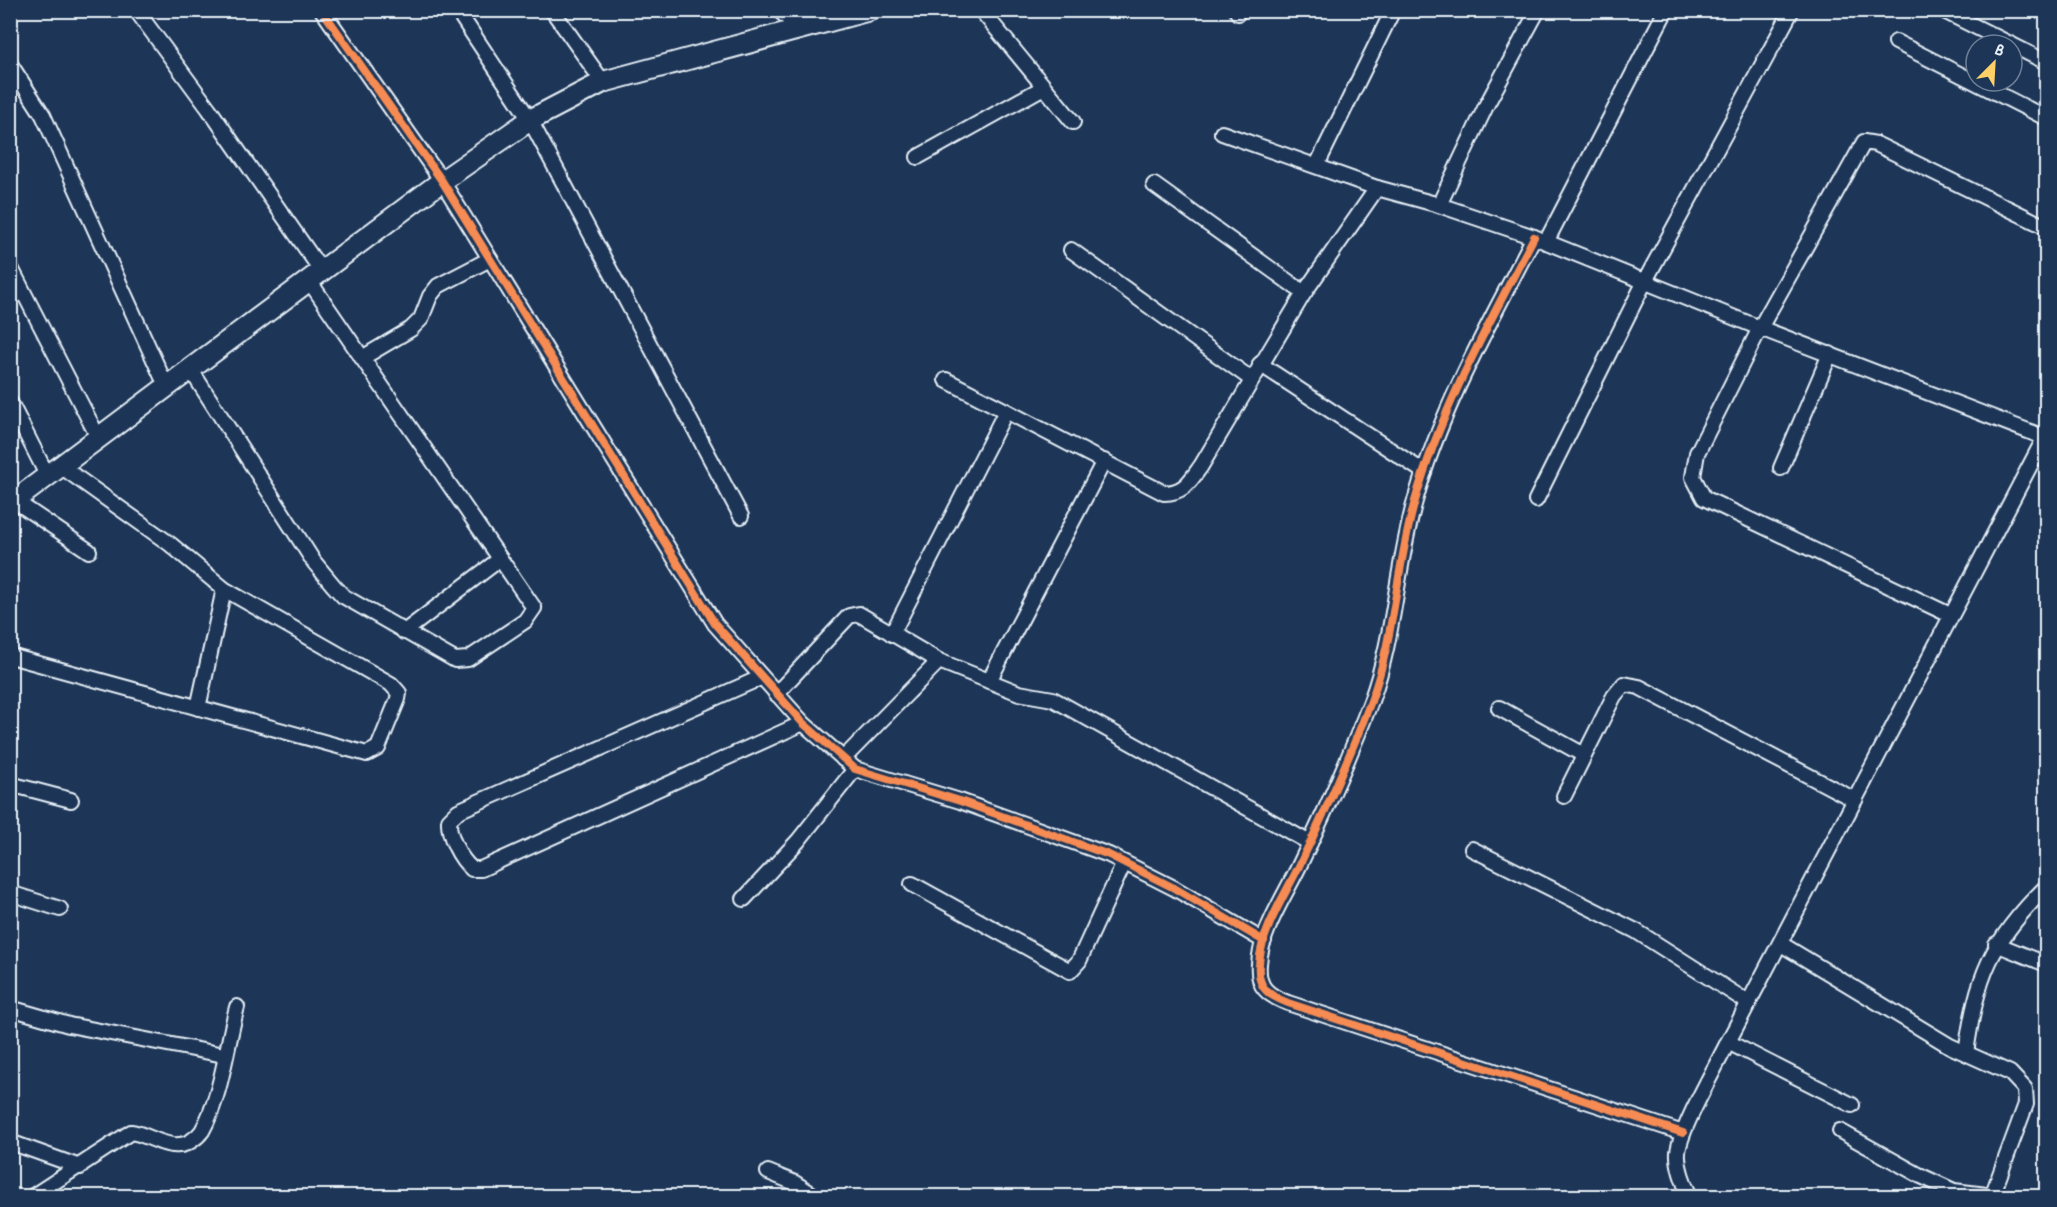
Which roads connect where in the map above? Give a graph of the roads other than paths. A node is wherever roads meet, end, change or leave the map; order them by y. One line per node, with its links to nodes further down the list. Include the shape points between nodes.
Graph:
1 (136, 10): 36 (street, via 209,109)
2 (322, 10): 27 (street)
3 (457, 10): 22 (street)
4 (552, 10): 19 (street)
5 (779, 10): 13 (street)
6 (870, 10): 13 (street)
7 (981, 10): 20 (street)
8 (1393, 10): 26 (street)
9 (1538, 10): 30 (street)
10 (1666, 10): 32 (street)
11 (1792, 10): 37 (street)
12 (1942, 10): 14 (street)
13 (800, 29): 19 (street)
14 (1988, 33)
15 (1896, 42): 21 (street)
16 (2024, 51): 17 (street)
17 (2046, 62)
18 (10, 64): 46 (street, via 43,115)
19 (603, 82): 22 (street)
20 (1044, 87): 23 (street); 25 (street)
21 (2046, 118)
22 (530, 120): 27 (street); 57 (street)
23 (1073, 122)
24 (1222, 133): 26 (street)
25 (918, 157)
26 (1317, 165): 29 (street)
27 (442, 181): 34 (street); 36 (street)
28 (1154, 185): 38 (street)
29 (1377, 188): 30 (street); 38 (street)
30 (1439, 205): 32 (street)
31 (2046, 227): 39 (street, via 1876,144 1863,142)
32 (1540, 239): 37 (street); 54 (street, via 1468,367)
33 (1071, 250): 44 (street)
34 (490, 259): 41 (street, via 438,286 421,319 411,329); 66 (street, via 692,589)
35 (10, 266): 50 (street)
36 (316, 277): 41 (street); 43 (street)
37 (1645, 281): 39 (street); 55 (street)
38 (1304, 293): 42 (street)
39 (1760, 328): 40 (street); 61 (street, via 1696,453 1693,477 1704,498)
40 (1830, 354): 49 (street); 52 (street)
41 (362, 358): 59 (street)
42 (1260, 364): 44 (street); 54 (street)
43 (191, 370): 46 (street); 62 (street, via 333,585 343,596)
44 (1251, 379): 51 (street, via 1185,487 1175,493 1164,493)
45 (946, 380): 48 (street)
46 (167, 388): 50 (street)
47 (10, 402): 53 (street)
48 (1006, 411): 51 (street); 63 (street)
49 (2046, 437): 61 (street)
50 (99, 439): 53 (street)
51 (1104, 461): 67 (street)
52 (1781, 468)
53 (55, 472): 56 (street); 60 (street, via 170,544)
54 (1424, 472): 79 (street, via 1383,661 1371,699)
55 (1536, 500)
56 (13, 502): 58 (street)
57 (741, 516)
58 (89, 551)
59 (500, 559): 62 (street); 62 (street, via 534,608 525,621 468,659 456,660)
60 (225, 589): 69 (street); 69 (street, via 391,684 399,693 378,748 367,754)
61 (1950, 615): 78 (street)
62 (404, 632)
63 (892, 634): 65 (street); 68 (street, via 853,614)
64 (10, 656): 69 (street)
65 (939, 661): 67 (street); 73 (street)
66 (760, 678): 68 (street); 71 (street, via 458,811 449,820 449,829 466,864 472,869 481,868)
67 (989, 681): 79 (street, via 1026,695 1053,699)
68 (776, 694): 71 (street)
69 (198, 708)
70 (1499, 708): 72 (street)
71 (803, 723): 73 (street)
72 (1584, 755): 76 (street); 78 (street, via 1624,684 1639,687)
73 (843, 759): 74 (street)
74 (855, 769): 81 (street, via 960,801); 85 (street, via 798,841)
75 (10, 784): 77 (street)
76 (1564, 795)
77 (71, 800)
78 (1855, 800): 88 (street)
79 (1310, 843): 87 (street)
80 (1472, 849): 91 (street, via 1636,931)
81 (1124, 863): 82 (street, via 1070,971); 87 (street)
82 (912, 884)
83 (2046, 887): 89 (street)
84 (10, 893): 86 (street)
85 (744, 899)
86 (60, 909)
87 (1264, 941): 99 (street, via 1258,978 1262,988 1274,997)
88 (1781, 944): 91 (street); 95 (street)
89 (1996, 944): 90 (street); 95 (street, via 1974,1001)
90 (2046, 964)
91 (1749, 1003): 94 (street)
92 (237, 1007): 96 (street)
93 (10, 1008): 96 (street, via 69,1025)
94 (1728, 1042): 97 (street); 99 (street)
95 (1966, 1053): 103 (street, via 2010,1073 2025,1089 2026,1104)
96 (224, 1055): 101 (street, via 215,1095 201,1132 193,1140 181,1146 171,1145 131,1132)
97 (1852, 1105)
98 (1840, 1131): 103 (street, via 1954,1191)
99 (1683, 1133): 106 (street, via 1678,1153)
100 (10, 1142): 101 (street)
101 (80, 1167): 104 (street)
102 (768, 1172): 105 (street)
103 (1994, 1196)
104 (33, 1197)
105 (815, 1197)
106 (1690, 1197)

